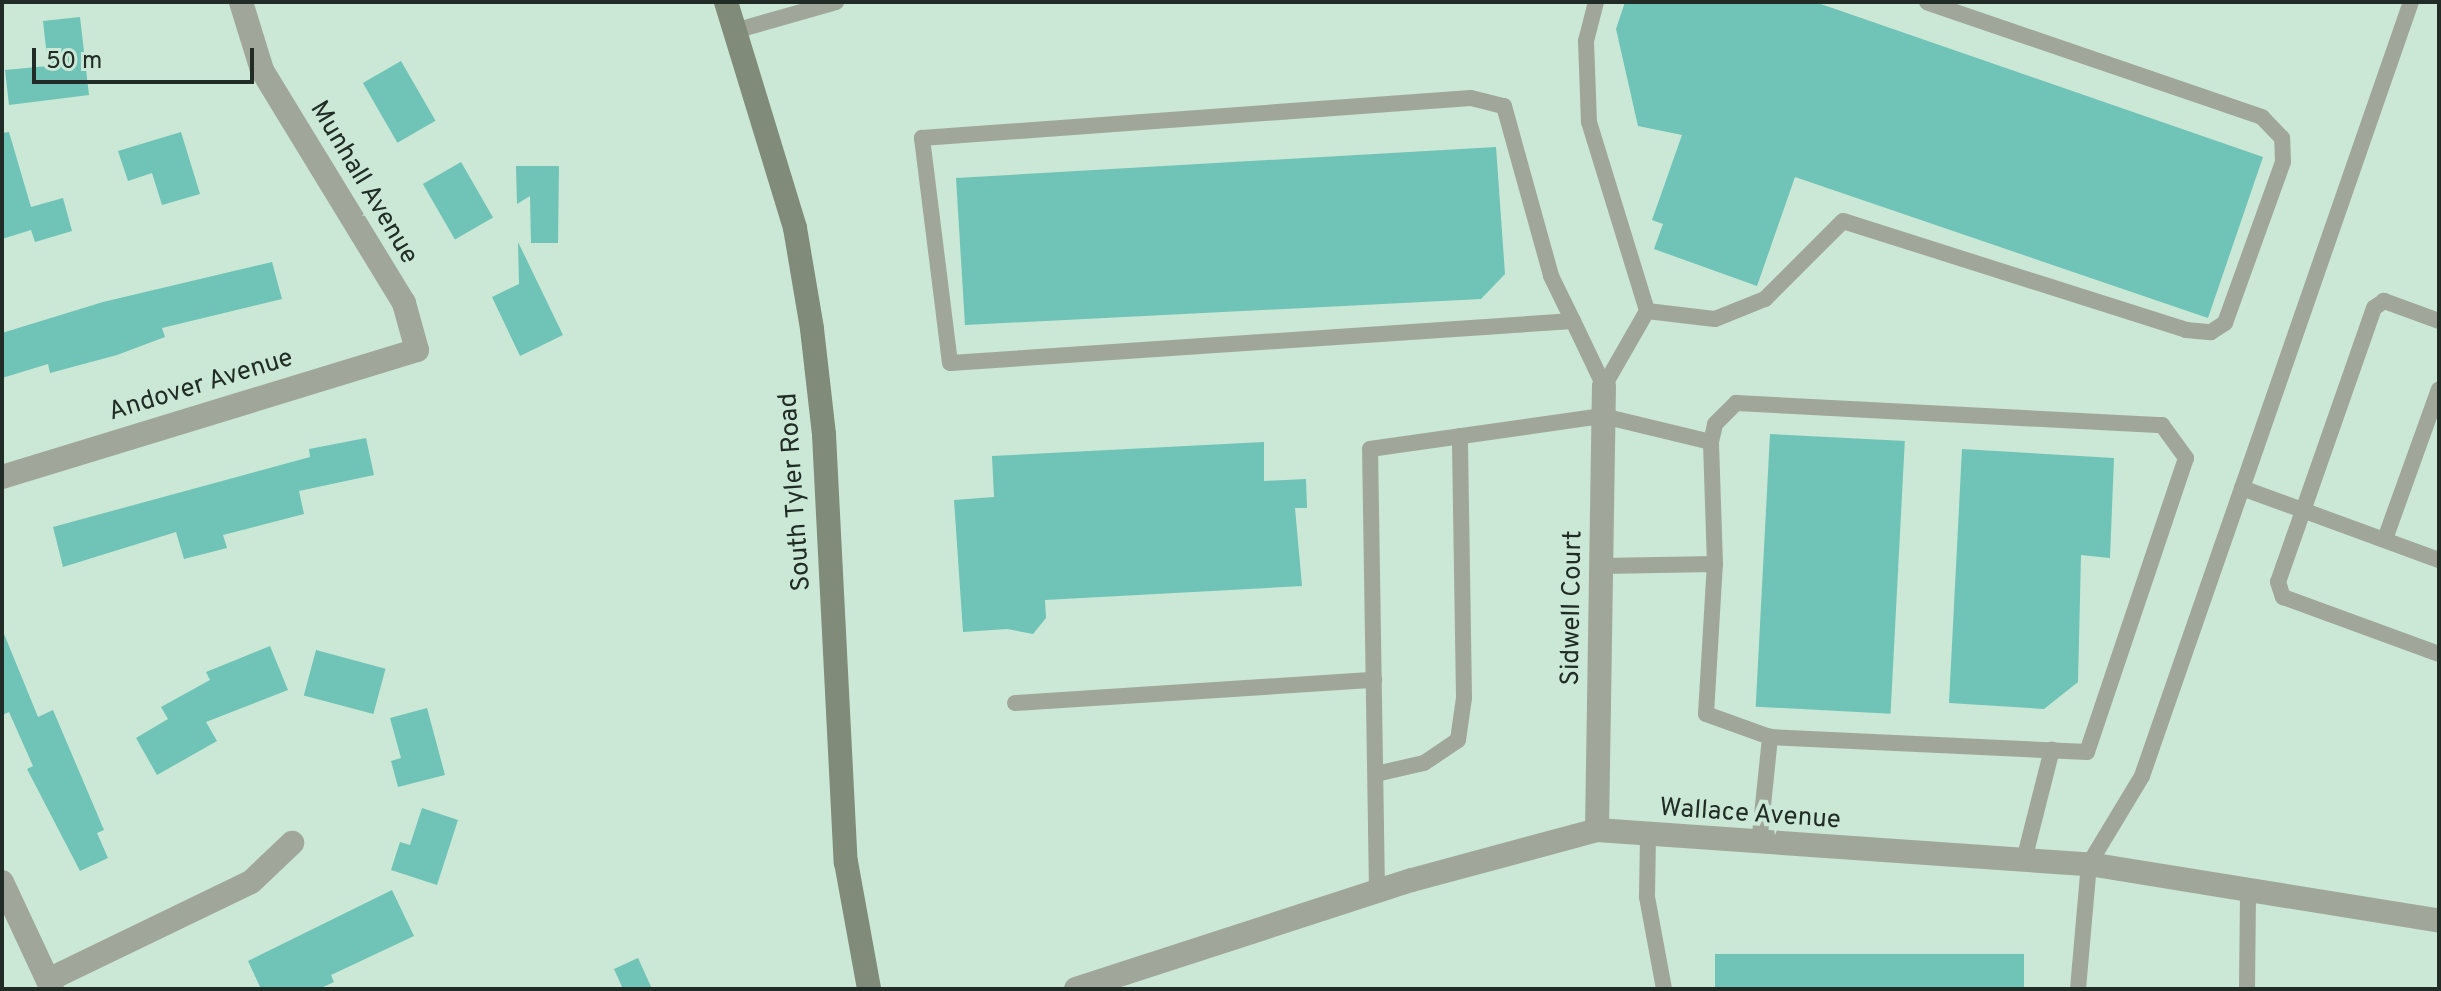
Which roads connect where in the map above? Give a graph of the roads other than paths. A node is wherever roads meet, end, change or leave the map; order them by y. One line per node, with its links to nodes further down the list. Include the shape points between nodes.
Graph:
1 (241, 2): 11 (street, Munhall Avenue, via 262,70 404,303)
2 (726, 2): 7 (street, South Tyler Road)
3 (836, 2): 7 (lane)
4 (1596, 2): 8 (lane, via 1586,41 1589,122)
5 (1927, 2): 8 (lane, via 2262,117 2282,138 2283,162 2225,323 2211,332 2186,330 1843,221 1765,299 1715,319)
6 (2411, 2): 18 (lane)
7 (738, 30): 41 (street, South Tyler Road, via 795,228 812,329 824,435 846,862)
8 (1647, 311): 12 (lane)
9 (1573, 321): 9 (lane, via 1551,276 1504,106 1471,98 922,138 950,363); 12 (lane)
10 (2439, 321): 19 (lane, via 2384,301 2374,308)
11 (417, 350): 17 (street, Andover Avenue)
12 (1604, 386): 14 (street, Sidwell Court)
13 (2439, 389): 20 (lane)
14 (1603, 416): 15 (lane); 16 (lane); 23 (street, Sidwell Court)
15 (1460, 436): 25 (lane, via 1370,449); 29 (lane, via 1464,698 1458,740 1424,763)
16 (1711, 442): 22 (lane); 28 (lane, via 1715,424 1736,403 2162,425 2186,458 2087,752)
17 (2, 477)
18 (2242, 488): 19 (lane); 35 (lane, via 2142,776)
19 (2304, 510): 20 (lane); 24 (lane, via 2278,582 2283,597)
20 (2385, 539): 21 (lane)
21 (2439, 560)
22 (1715, 564): 23 (lane); 27 (lane, via 1706,714)
23 (1601, 566): 30 (street, Sidwell Court)
24 (2439, 654)
25 (1374, 680): 26 (lane); 29 (lane)
26 (1015, 703)
27 (1770, 737): 28 (lane); 33 (lane)
28 (2052, 749): 34 (lane)
29 (1376, 774): 38 (lane)
30 (1597, 830): 31 (street, Wallace Avenue); 38 (street, Wallace Avenue)
31 (1648, 837): 33 (street, Wallace Avenue); 43 (lane, via 1647,897)
32 (292, 843): 40 (street, via 251,882)
33 (1759, 844): 34 (street, Wallace Avenue)
34 (2024, 860): 35 (street, Wallace Avenue)
35 (2089, 864): 37 (street, Wallace Avenue); 44 (lane)
36 (2, 882): 40 (street)
37 (2248, 889): 39 (street, Wallace Avenue); 45 (lane)
38 (1377, 891): 42 (street, Wallace Avenue)
39 (2439, 921)
40 (50, 985)
41 (869, 989)
42 (1076, 989)
43 (1664, 989)
44 (2078, 989)
45 (2247, 989)

